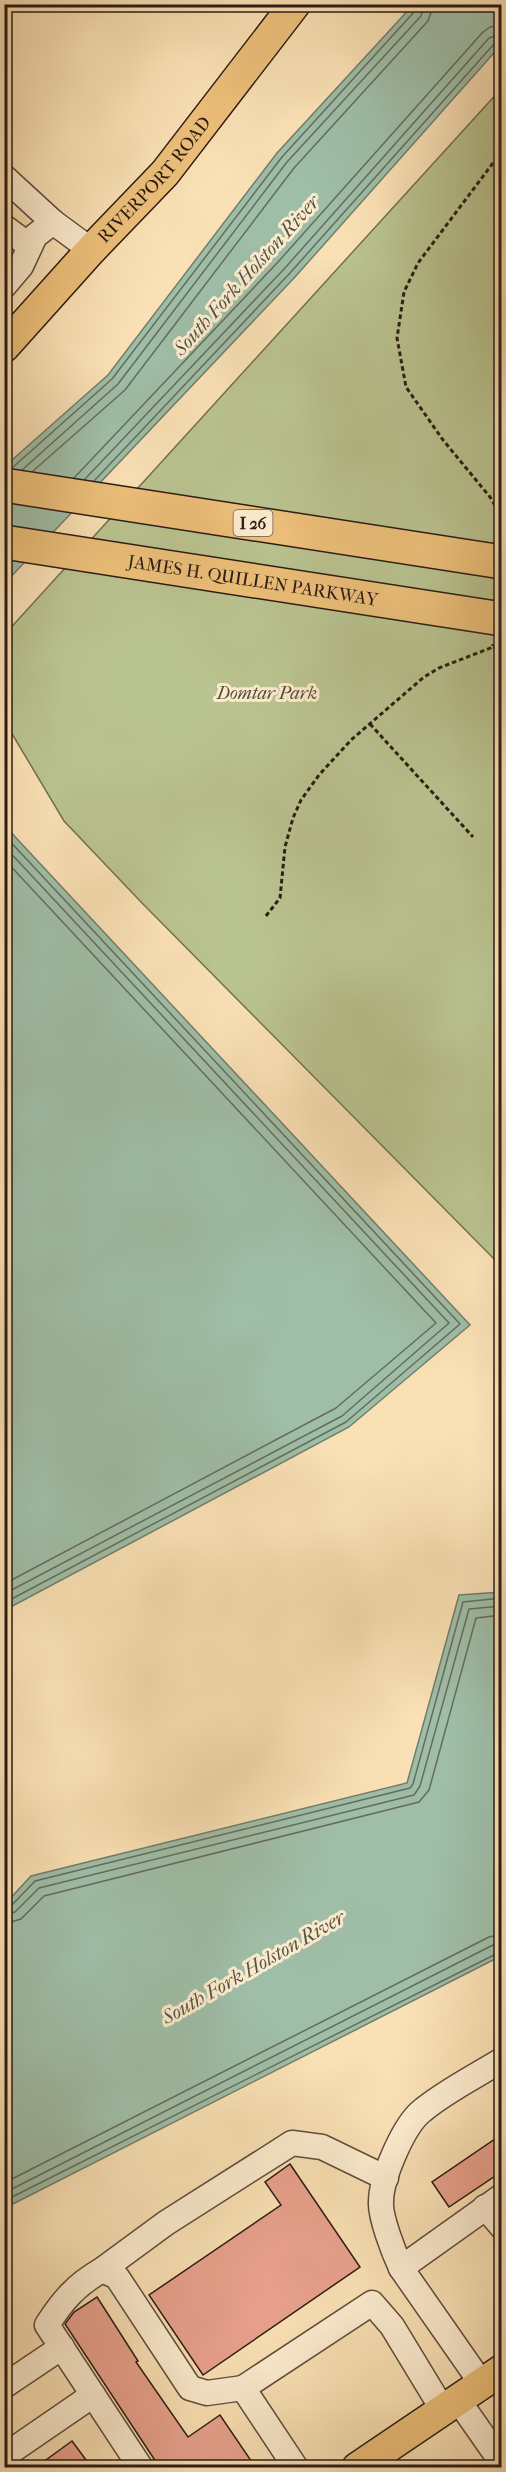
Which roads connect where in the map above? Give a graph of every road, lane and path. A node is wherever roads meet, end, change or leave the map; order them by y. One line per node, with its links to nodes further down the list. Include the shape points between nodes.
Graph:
1 (295, 4): 7 (main road, RIVERPORT ROAD, via 165,173)
2 (501, 151): 11 (path, via 418,263 404,292 397,338 406,387)
3 (4, 177): 4 (street)
4 (53, 222): 6 (street); 7 (street)
5 (4, 227): 6 (street)
6 (30, 246): 8 (street, via 21,266)
7 (91, 250): 9 (main road, RIVERPORT ROAD)
8 (4, 286)
9 (4, 347)
10 (4, 485): 13 (highway, I 26)
11 (501, 517)
12 (4, 542): 14 (highway, JAMES H. QUILLEN PARKWAY, bridge)
13 (501, 562)
14 (496, 635): 15 (path); 16 (path, via 424,677)
15 (501, 649)
16 (370, 724): 17 (path); 18 (path, via 338,752 301,800 285,847 280,898)
17 (473, 837)
18 (266, 916)
19 (501, 2060): 20 (street, via 421,2111 404,2134)
20 (386, 2178): 23 (street, via 380,2202); 24 (street, via 322,2147 292,2143 166,2223)
21 (493, 2201): 22 (street); 23 (street)
22 (501, 2227)
23 (401, 2268): 28 (street)
24 (102, 2270): 25 (street, via 64,2299 47,2325); 27 (street, via 117,2277 190,2388 207,2393)
25 (62, 2347): 26 (street); 29 (street)
26 (4, 2386)
27 (243, 2388): 28 (street, via 372,2303 392,2326); 33 (street)
28 (471, 2391): 31 (street); 34 (main road)
29 (93, 2395): 30 (street); 32 (street)
30 (4, 2456)
31 (501, 2463)
32 (141, 2468)
33 (296, 2468)
34 (357, 2468)

